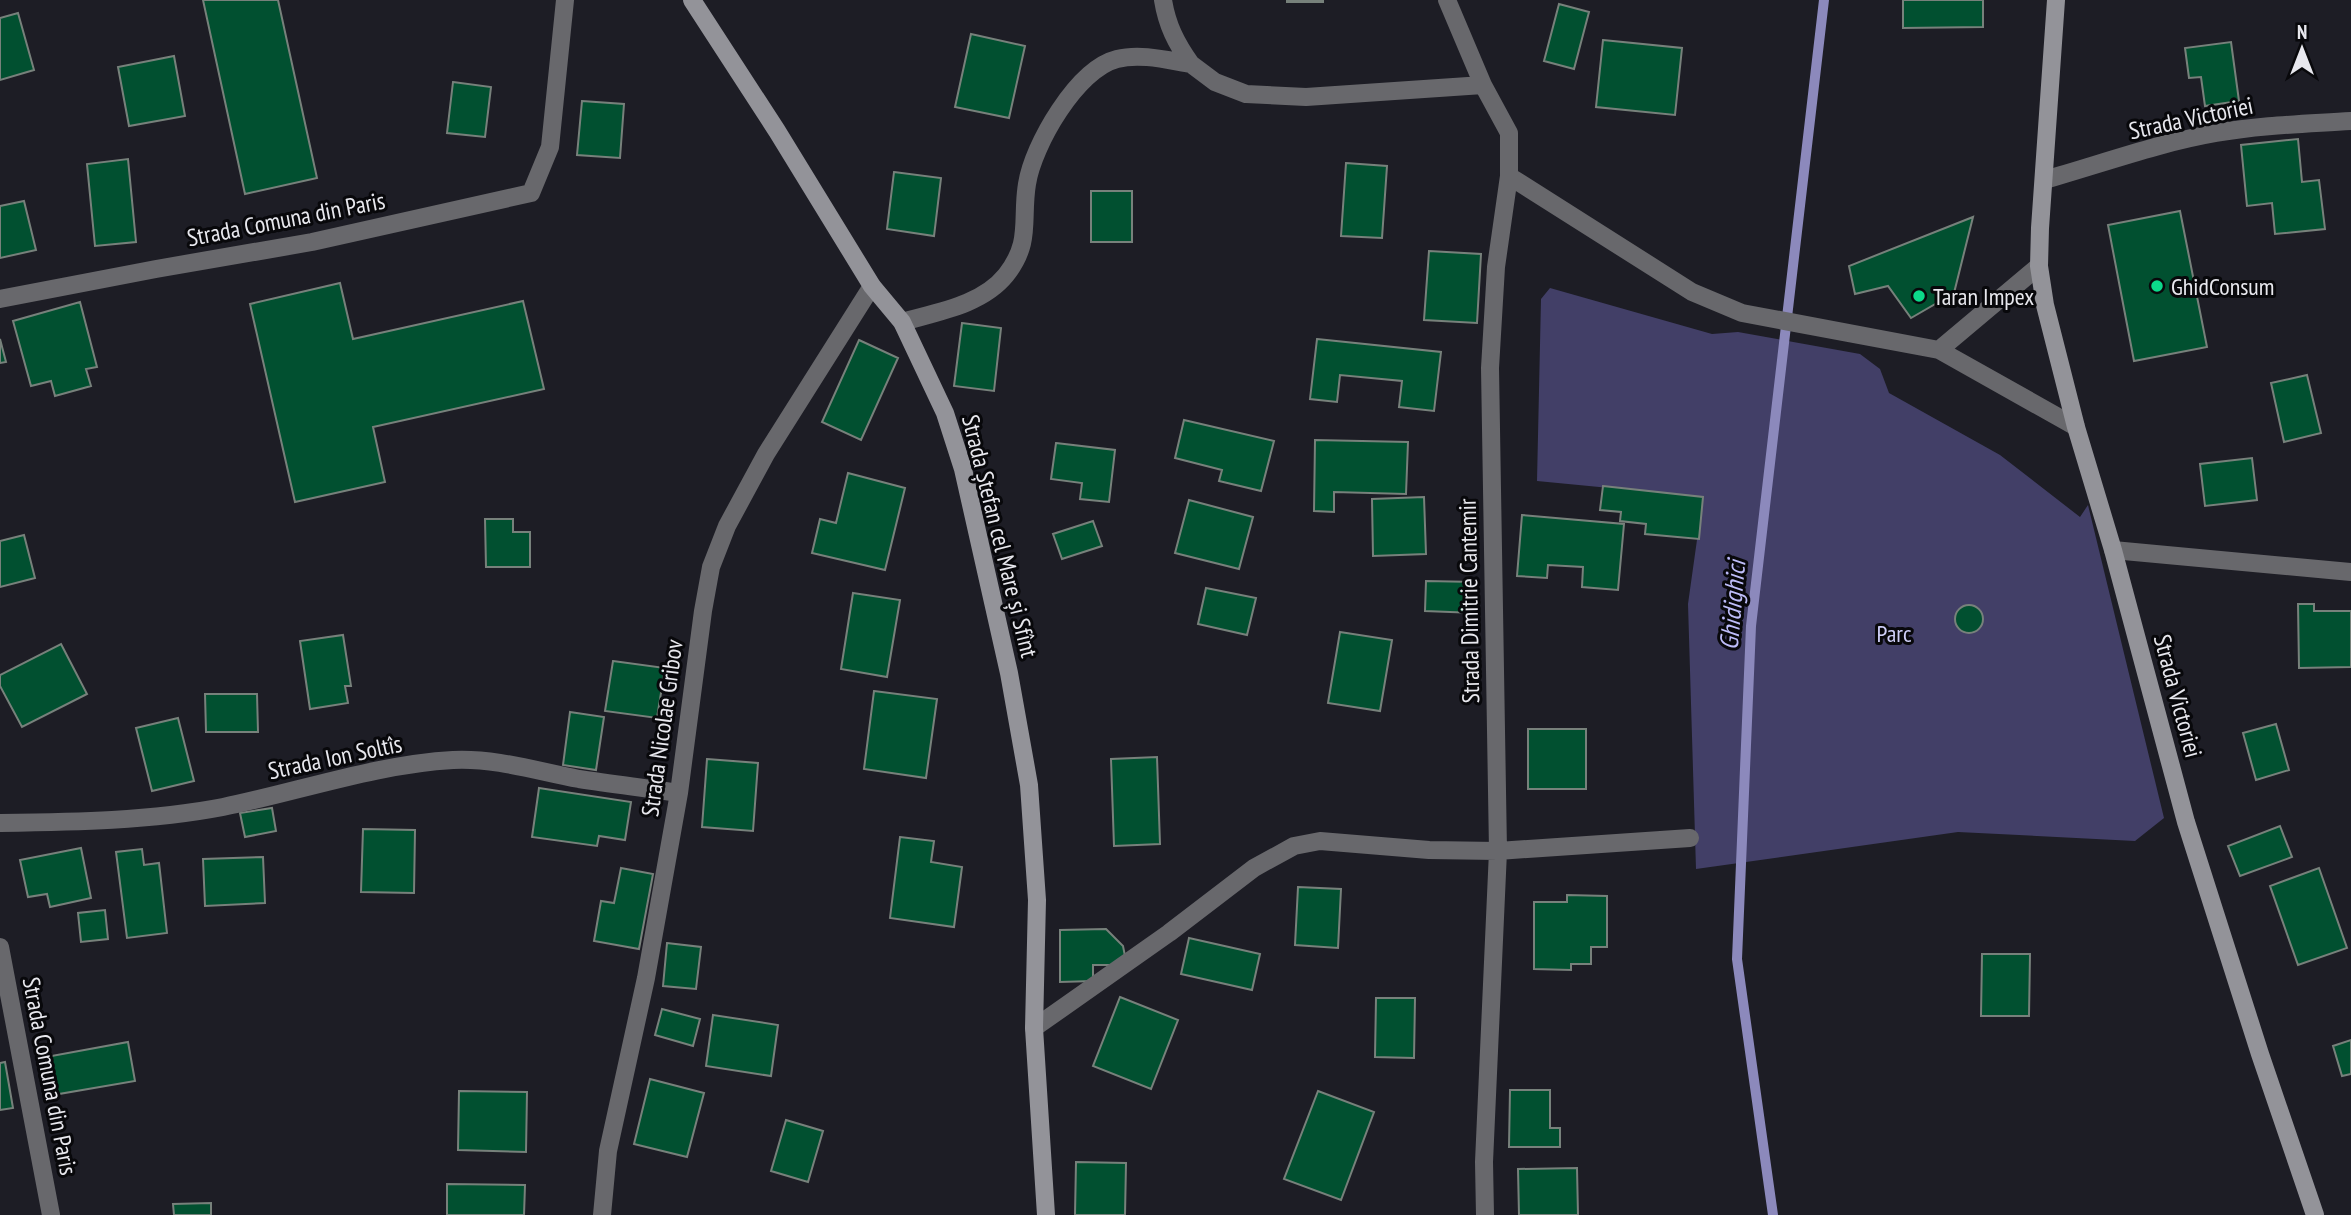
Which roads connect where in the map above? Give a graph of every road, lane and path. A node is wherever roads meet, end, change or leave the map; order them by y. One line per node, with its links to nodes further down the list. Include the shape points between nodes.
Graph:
1 (565, 0): 13 (street, Strada Comuna din Paris, via 550,147 531,193 312,242)
2 (692, 0): 12 (street, Strada Ștefan cel Mare și Sfînt)
3 (1163, 0): 6 (street, via 1175,42)
4 (1447, 0): 7 (street, Strada Dimitrie Cantemir)
5 (2056, 0): 10 (street, Strada Victoriei)
6 (1191, 64): 7 (street, via 1215,82 1245,94 1306,97); 14 (street, via 1147,57 1116,59 1091,72 1046,132 1034,158 1027,182 1025,236 1006,275 985,293 960,305)
7 (1483, 85): 9 (street, Strada Dimitrie Cantemir, via 1508,133)
8 (2351, 121): 10 (street, Strada Victoriei, via 2216,133)
9 (1509, 176): 15 (street, via 1692,292 1742,313); 22 (street, Strada Dimitrie Cantemir, via 1496,267 1490,368)
10 (2044, 180): 11 (street, Strada Victoriei)
11 (2039, 266): 15 (street); 16 (street, Strada Victoriei)
12 (872, 286): 14 (street, Strada Ștefan cel Mare și Sfînt); 19 (street, Strada Nicolae Gribov, via 766,454 727,526 711,567)
13 (0, 299)
14 (902, 322): 24 (street, Strada Ștefan cel Mare și Sfînt, via 945,413 963,469 1009,673 1030,798 1037,900)
15 (1939, 350): 16 (street)
16 (2076, 428): 17 (street, Strada Victoriei)
17 (2113, 550): 18 (street); 29 (street, Strada Victoriei, via 2186,822)
18 (2351, 572)
19 (679, 793): 20 (street, Strada Ion Soltîs, via 520,765 455,760 394,768 183,814); 26 (street, Strada Nicolae Gribov, via 646,978 608,1151)
20 (0, 823)
21 (1690, 838): 22 (street)
22 (1498, 851): 24 (street, via 1321,841 1294,846 1254,868); 28 (street, Strada Dimitrie Cantemir)
23 (0, 947): 25 (street, Strada Comuna din Paris)
24 (1034, 1028): 27 (street, Strada Ștefan cel Mare și Sfînt)
25 (51, 1215)
26 (602, 1215)
27 (1046, 1215)
28 (1485, 1215)
29 (2315, 1215)

